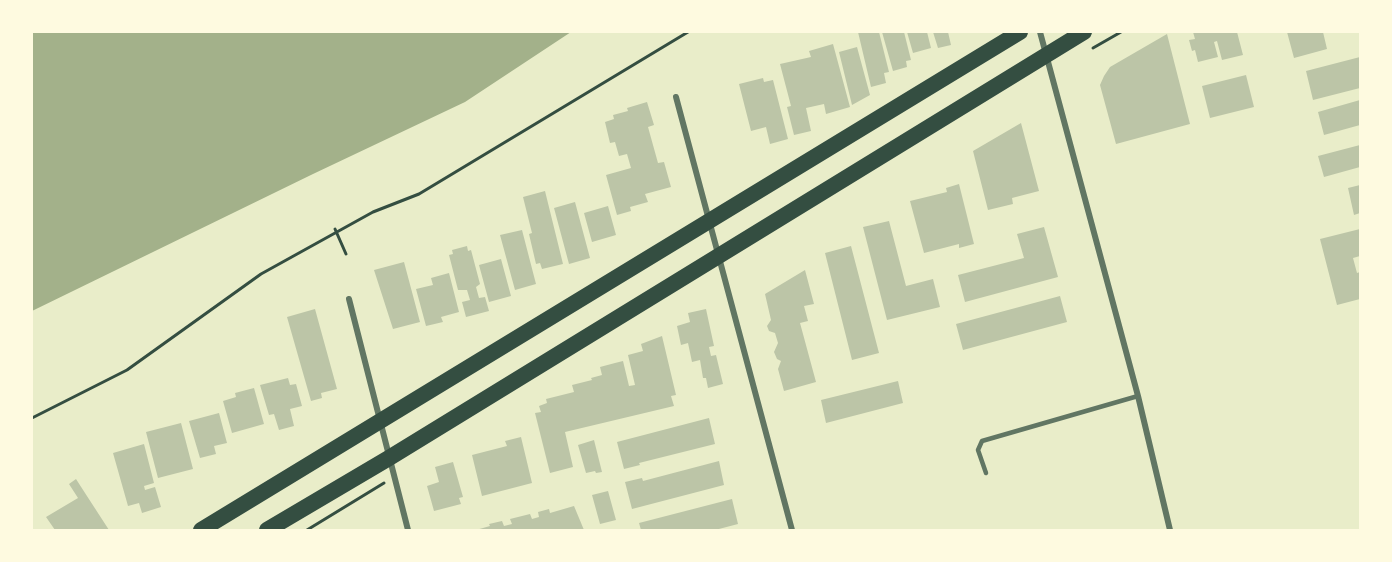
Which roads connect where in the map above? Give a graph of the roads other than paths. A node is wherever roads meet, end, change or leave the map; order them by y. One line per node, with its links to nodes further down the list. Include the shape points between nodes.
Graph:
1 (1020, 32): 6 (highway)
2 (1040, 32): 4 (street)
3 (1084, 32): 4 (highway)
4 (1046, 56): 7 (highway); 9 (street)
5 (676, 97): 6 (street)
6 (709, 221): 7 (street); 10 (highway)
7 (720, 255): 11 (highway); 16 (street)
8 (349, 299): 10 (street)
9 (1138, 396): 12 (lane, via 982,441 978,450); 17 (street)
10 (380, 421): 11 (street); 13 (highway)
11 (389, 458): 14 (highway); 15 (street)
12 (986, 473)
13 (201, 531)
14 (267, 531)
15 (408, 531)
16 (792, 531)
17 (1170, 531)

